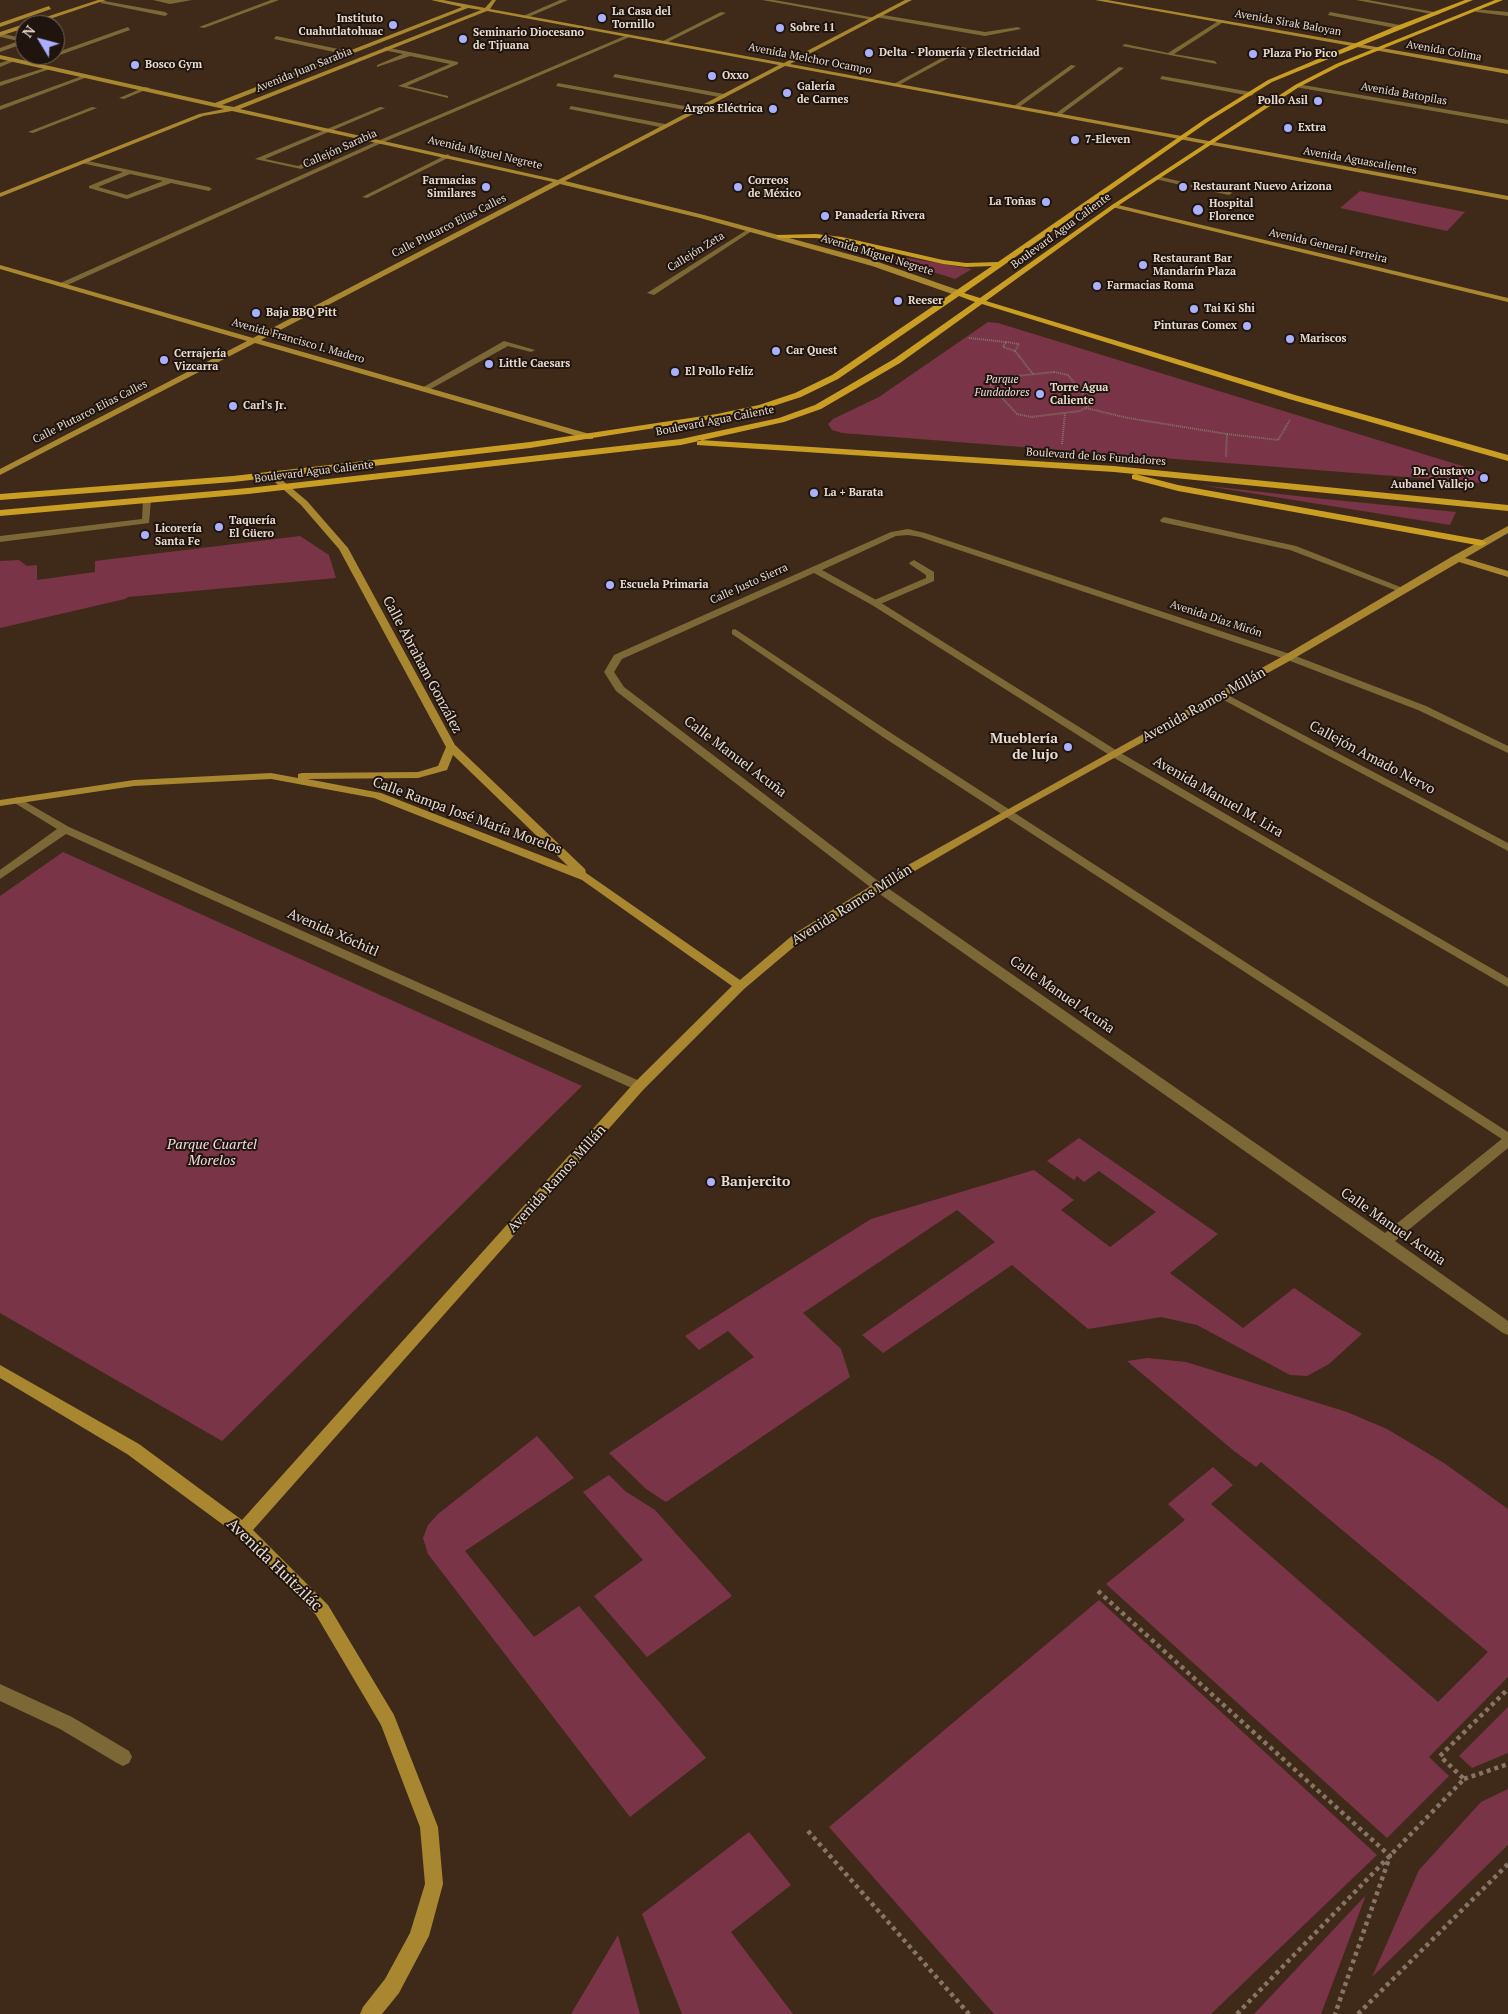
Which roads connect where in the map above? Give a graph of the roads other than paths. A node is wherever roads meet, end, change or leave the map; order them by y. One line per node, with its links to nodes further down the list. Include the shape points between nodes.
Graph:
1 (102, 0): 20 (street); 23 (street)
2 (156, 0): 3 (street)
3 (190, 0)
4 (276, 0): 29 (street)
5 (434, 0): 15 (street, Avenida Melchor Ocampo)
6 (495, 0): 15 (street, Avenida Juan Sarabia); 16 (street, Avenida Juan Sarabia)
7 (565, 0): 24 (street)
8 (765, 0): 25 (street)
9 (909, 0): 25 (street, Calle Plutarco Elias Calles)
10 (1098, 0): 26 (street, Avenida Sirak Baloyan)
11 (1359, 0): 19 (street)
12 (1470, 0): 19 (main road, Boulevard Agua Caliente)
13 (1500, 0): 17 (main road, Boulevard Agua Caliente)
14 (57, 6): 27 (street)
15 (468, 6): 16 (street, Avenida Melchor Ocampo); 46 (street, Avenida Juan Sarabia)
16 (486, 10): 24 (street, Avenida Melchor Ocampo); 42 (street, Avenida Juan Sarabia)
17 (1476, 10): 22 (street); 43 (main road, Boulevard Agua Caliente)
18 (723, 13): 37 (street)
19 (1437, 13): 28 (main road, Boulevard Agua Caliente)
20 (165, 14)
21 (1330, 14): 28 (street)
22 (1508, 14)
23 (56, 15)
24 (524, 16): 34 (street, Avenida Melchor Ocampo)
25 (875, 17): 32 (street, via 985,34); 54 (street, Calle Plutarco Elias Calles)
26 (1222, 21): 39 (street, Avenida Sirak Baloyan); 48 (street)
27 (0, 25)
28 (1400, 26): 39 (main road, Boulevard Agua Caliente)
29 (202, 28)
30 (15, 29): 33 (street)
31 (128, 29): 45 (street)
32 (1018, 29)
33 (0, 34): 35 (street)
34 (629, 36): 37 (street, Avenida Melchor Ocampo); 88 (street, Callejón Sarabia)
35 (15, 38)
36 (276, 38): 46 (street)
37 (664, 42): 54 (street, Avenida Melchor Ocampo)
38 (15, 45): 44 (street)
39 (1356, 45): 43 (street, Avenida Sirak Baloyan); 68 (main road, Boulevard Agua Caliente, via 1270,81)
40 (1125, 46): 48 (street)
41 (964, 48): 65 (street)
42 (385, 49): 47 (street); 76 (street, Avenida Juan Sarabia)
43 (1377, 49): 59 (street, Avenida Colima); 66 (main road, Boulevard Agua Caliente)
44 (0, 50)
45 (65, 51)
46 (348, 53): 72 (street, Avenida Juan Sarabia)
47 (410, 54): 55 (street); 70 (street, via 456,63 401,86)
48 (1170, 54): 51 (street)
49 (0, 57): 50 (street, Avenida Miguel Negrete)
50 (14, 60): 52 (street)
51 (1216, 63)
52 (0, 65)
53 (38, 65): 57 (street, Avenida Miguel Negrete)
54 (784, 65): 65 (street, Avenida Melchor Ocampo); 69 (street, Calle Plutarco Elias Calles)
55 (378, 66)
56 (1073, 66): 73 (street)
57 (50, 68): 60 (street, Avenida Miguel Negrete); 63 (street)
58 (1121, 68): 80 (street)
59 (1508, 72)
60 (87, 76): 67 (street, Avenida Miguel Negrete); 74 (street)
61 (615, 76): 69 (street)
62 (1162, 78): 68 (street)
63 (0, 84)
64 (558, 85): 79 (street)
65 (895, 85): 73 (street, Avenida Melchor Ocampo)
66 (1297, 86): 82 (street, Avenida Batopilas); 89 (main road, Boulevard Agua Caliente)
67 (147, 88): 71 (street); 72 (street, Avenida Miguel Negrete)
68 (1250, 94): 87 (main road, Boulevard Agua Caliente)
69 (724, 96): 79 (street, Calle Plutarco Elias Calles)
70 (446, 97)
71 (122, 98)
72 (216, 104): 76 (street, Avenida Miguel Negrete); 81 (street, Avenida Juan Sarabia)
73 (1016, 107): 80 (street, Avenida Melchor Ocampo)
74 (0, 108)
75 (94, 108): 85 (street)
76 (236, 108): 81 (street, Avenida Juan Sarabia); 84 (street, Avenida Miguel Negrete)
77 (382, 108): 84 (street)
78 (572, 108): 83 (street)
79 (696, 110): 83 (street, Calle Plutarco Elias Calles)
80 (1056, 115): 87 (street, Avenida Melchor Ocampo)
81 (201, 116): 91 (street, Avenida Juan Sarabia)
82 (1508, 122)
83 (665, 126): 95 (street, Calle Plutarco Elias Calles)
84 (328, 129): 86 (street, Avenida Miguel Negrete); 86 (street, via 258,160 299,168)
85 (31, 132)
86 (365, 137): 88 (street, Avenida Miguel Negrete)
87 (1183, 138): 89 (street, Avenida Aguascalientes); 106 (main road, Boulevard Agua Caliente)
88 (382, 141): 90 (street, Avenida Miguel Negrete); 108 (street, Callejón Sarabia)
89 (1209, 143): 93 (main road, Boulevard Agua Caliente); 102 (street, Avenida Aguascalientes)
90 (448, 156): 95 (street, Avenida Miguel Negrete); 101 (street)
91 (83, 162): 92 (street); 100 (street, Avenida Juan Sarabia)
92 (130, 172): 94 (street); 94 (street, via 91,187 127,197)
93 (1157, 178): 96 (street); 103 (main road, Boulevard Agua Caliente)
94 (171, 181): 98 (street)
95 (559, 181): 104 (street, Avenida Miguel Negrete); 113 (street, Calle Plutarco Elias Calles)
96 (1180, 183)
97 (1193, 186): 99 (street)
98 (210, 190)
99 (1229, 193)
100 (0, 195)
101 (365, 196)
102 (1508, 198)
103 (1114, 206): 111 (street, Avenida General Ferreira); 112 (main road, Boulevard Agua Caliente)
104 (752, 229): 105 (street, Avenida Miguel Negrete); 109 (street, Callejón Zeta)
105 (779, 236): 106 (main road, via 842,240 966,265); 110 (street, Avenida Miguel Negrete)
106 (999, 264): 110 (main road, Boulevard Agua Caliente)
107 (0, 267): 108 (street, Avenida Francisco I. Madero)
108 (60, 285): 113 (street, Avenida Francisco I. Madero)
109 (651, 293)
110 (958, 293): 112 (main road); 116 (main road, Boulevard Agua Caliente, via 835,377 798,395 717,416)
111 (1508, 300)
112 (982, 301): 117 (main road, Boulevard Agua Caliente, via 897,361 818,407 781,420); 118 (main road, via 1292,397)
113 (253, 340): 115 (street, Avenida Francisco I. Madero); 120 (street, Calle Plutarco Elias Calles)
114 (531, 350): 115 (street, via 507,343)
115 (424, 389): 116 (street, Avenida Francisco I. Madero)
116 (590, 437): 117 (main road); 121 (main road, Boulevard Agua Caliente)
117 (681, 442): 119 (main road, Boulevard de los Fundadores); 122 (main road, Boulevard Agua Caliente)
118 (1508, 458)
119 (1114, 469): 125 (main road, Boulevard de los Fundadores); 131 (main road, via 1178,488)
120 (0, 472)
121 (271, 474): 122 (street, Calle Abraham González); 123 (main road, Boulevard Agua Caliente)
122 (288, 487): 124 (main road, Boulevard Agua Caliente); 142 (street, Calle Abraham González, via 344,548)
123 (0, 497)
124 (147, 500): 126 (main road, Boulevard Agua Caliente); 130 (street, via 146,521)
125 (1508, 508)
126 (0, 513)
127 (1164, 520): 136 (street, via 1293,548)
128 (1508, 528): 131 (street, Avenida Ramos Millán)
129 (908, 532): 134 (street, Calle Justo Sierra, via 894,534); 139 (street, Avenida Díaz Mirón)
130 (0, 539)
131 (1482, 543): 132 (street, Avenida Ramos Millán)
132 (1456, 558): 135 (street); 136 (street, Avenida Ramos Millán)
133 (914, 563): 137 (street, via 931,574 931,579)
134 (814, 569): 137 (street, Avenida Manuel M. Lira); 140 (street, Calle Justo Sierra, via 618,657)
135 (1508, 574)
136 (1403, 590): 139 (street, Avenida Ramos Millán)
137 (874, 603): 144 (street, Avenida Manuel M. Lira)
138 (735, 632): 148 (street)
139 (1290, 657): 141 (street, Avenida Ramos Millán); 143 (street, Avenida Díaz Mirón, via 1422,708)
140 (609, 672): 153 (street, Calle Manuel Acuña, via 620,689)
141 (1222, 695): 144 (street, Avenida Ramos Millán); 150 (street, Callejón Amado Nervo)
142 (451, 747): 145 (street, via 443,768 418,776); 152 (street, Calle Abraham González)
143 (1508, 750)
144 (1114, 754): 148 (street, Avenida Ramos Millán); 154 (street, Avenida Manuel M. Lira)
145 (271, 776): 146 (street, Calle Rampa José María Morelos, via 134,783); 152 (street, Calle Rampa José María Morelos, via 377,795)
146 (17, 800): 147 (street, Calle Rampa José María Morelos); 149 (street, Avenida Xóchitl)
147 (0, 803)
148 (1007, 813): 153 (street, Avenida Ramos Millán); 157 (street)
149 (65, 829): 151 (street); 156 (street, Avenida Xóchitl)
150 (1508, 848)
151 (0, 875)
152 (586, 877): 155 (street, Calle Rampa José María Morelos)
153 (878, 887): 155 (street, Avenida Ramos Millán, via 798,937); 158 (street, Calle Manuel Acuña)
154 (1508, 983)
155 (740, 986): 156 (street, Avenida Ramos Millán)
156 (639, 1086): 161 (street, Avenida Ramos Millán)
157 (1508, 1139): 158 (street)
158 (1385, 1240): 159 (street, Calle Manuel Acuña)
159 (1508, 1329)
160 (0, 1371): 161 (street, Avenida Huitzilác, via 133,1449)
161 (243, 1530): 164 (street, Avenida Huitzilác, via 322,1610 388,1721 429,1827 434,1884 420,1936 392,1986)
162 (0, 1692): 163 (street, via 66,1723)
163 (123, 1757)
164 (370, 2014)

